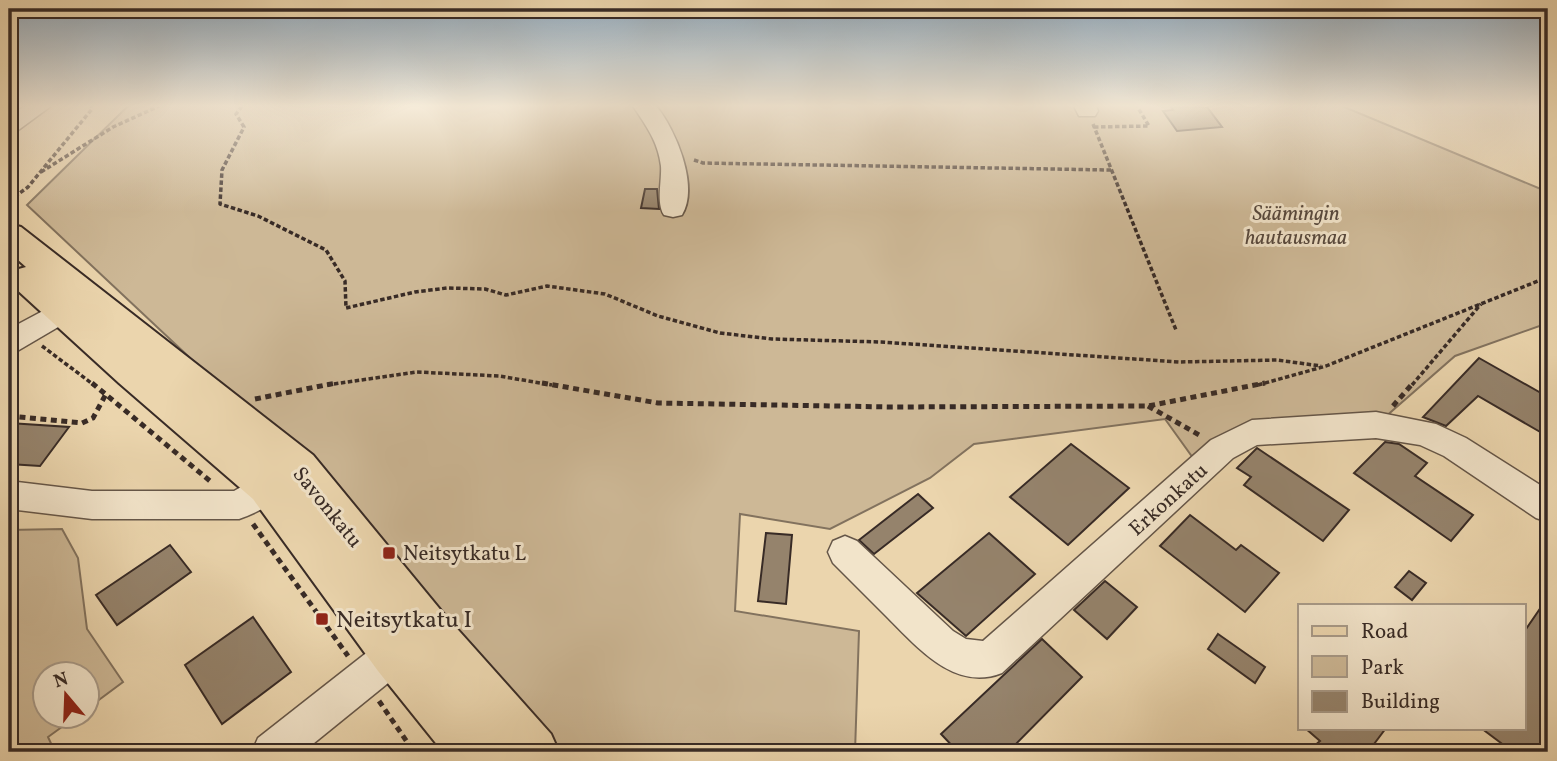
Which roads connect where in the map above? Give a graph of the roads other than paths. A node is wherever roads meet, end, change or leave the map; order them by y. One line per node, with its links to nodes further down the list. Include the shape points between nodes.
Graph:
1 (667, 142): 2 (street, via 675,173)
2 (673, 209)
3 (9, 235): 5 (main road)
4 (9, 263): 5 (main road)
5 (76, 304): 6 (street); 7 (main road, Savonkatu)
6 (9, 342)
7 (283, 477): 8 (street, via 239,505 92,505); 11 (main road, Savonkatu)
8 (9, 495)
9 (1548, 508): 10 (street, Erkonkatu, via 1455,447 1424,433 1376,425 1252,433 1223,449 989,660 961,657 940,643)
10 (845, 552)
11 (410, 641): 12 (street); 13 (main road, Savonkatu); 14 (main road, Savonkatu)
12 (272, 752)
13 (475, 752)
14 (533, 752)

